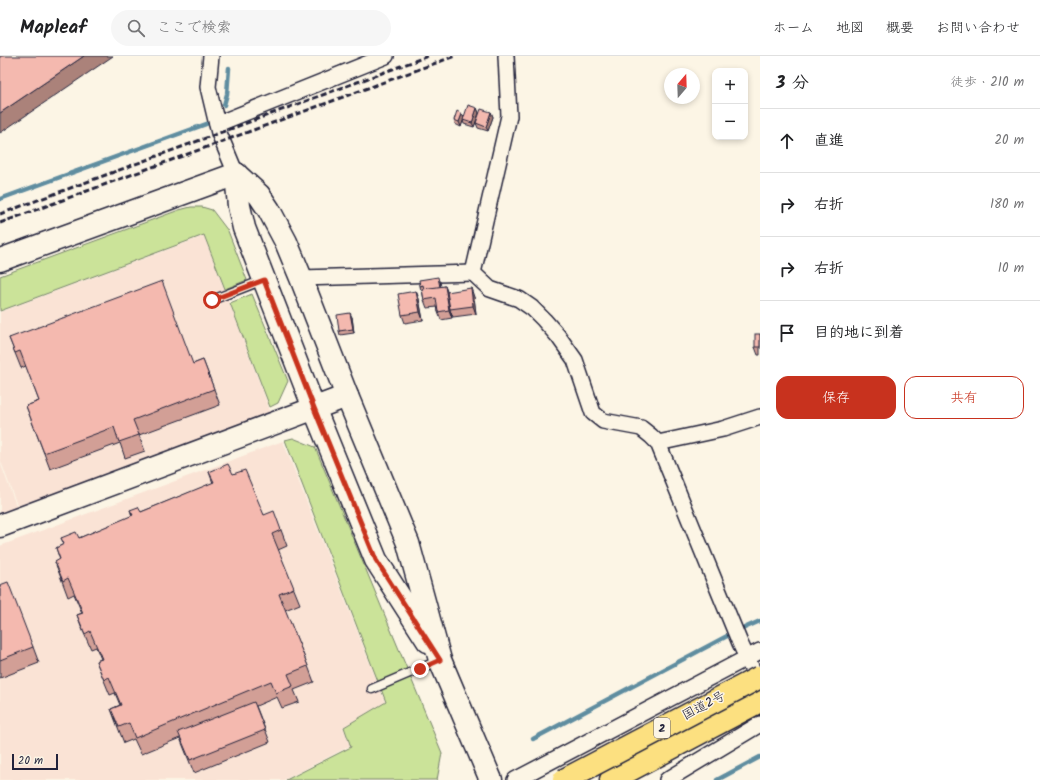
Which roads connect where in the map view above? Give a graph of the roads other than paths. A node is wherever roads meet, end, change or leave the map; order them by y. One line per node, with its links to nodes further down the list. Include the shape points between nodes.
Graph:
1 (211, 56): 4 (street, via 208,87)
2 (386, 56): 4 (street)
3 (506, 56): 7 (street, via 509,116)
4 (217, 124): 5 (street)
5 (236, 174): 6 (street); 8 (street, via 259,195 269,210); 9 (street, via 244,228)
6 (0, 260)
7 (472, 273): 8 (street); 14 (street, via 490,289 519,299 544,320 575,360 593,413 603,421 641,428)
8 (301, 278): 11 (street)
9 (264, 280): 10 (lane); 12 (street)
10 (212, 300)
11 (347, 396): 12 (street); 17 (street, via 408,543)
12 (314, 408): 15 (street); 17 (street, via 376,560)
13 (760, 417): 14 (street, via 723,429)
14 (658, 443): 16 (street)
15 (0, 526)
16 (753, 654): 19 (street); 24 (street)
17 (440, 660): 20 (lane); 23 (street)
18 (760, 677): 25 (highway, 国道2号 / 2, bridge)
19 (760, 686)
20 (372, 689)
21 (760, 701): 26 (highway, 国道2号 / 2)
22 (760, 724): 27 (street)
23 (491, 780)
24 (515, 780)
25 (564, 780)
26 (611, 780)
27 (668, 780)

